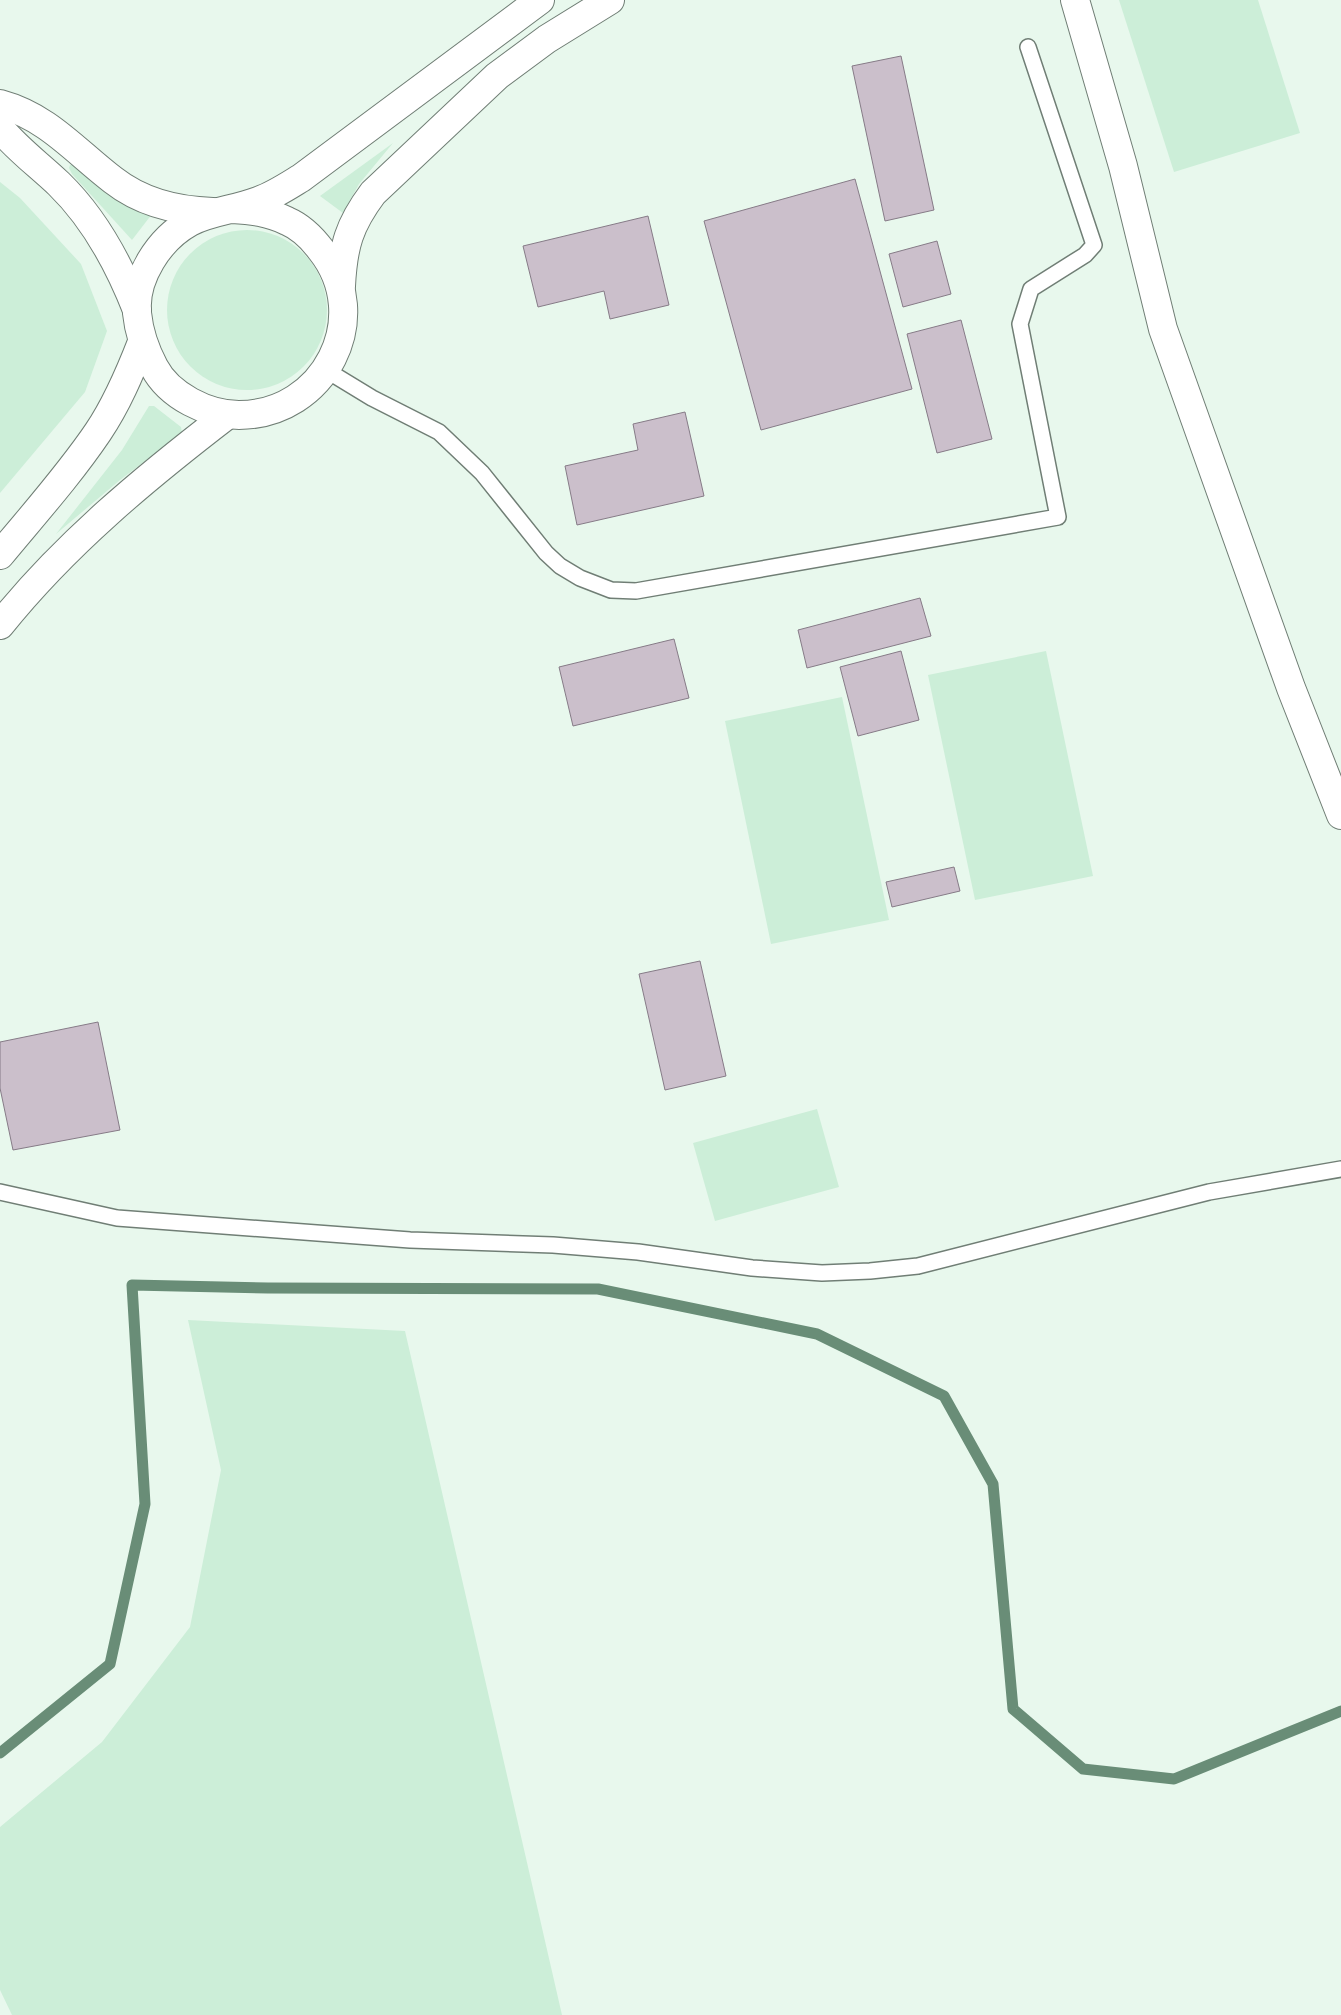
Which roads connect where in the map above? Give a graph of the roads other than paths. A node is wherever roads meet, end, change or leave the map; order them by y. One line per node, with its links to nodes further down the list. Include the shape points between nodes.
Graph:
1 (540, 0): 7 (street, via 301,178 259,201)
2 (610, 0): 8 (street, via 497,76 373,193 348,234)
3 (1075, 0): 15 (street, via 1122,166 1163,329 1284,670)
4 (1028, 47): 11 (lane, via 1094,245 1085,255 1031,289 1020,324 1058,517 636,591 611,590 560,566 482,473 439,432)
5 (0, 104): 7 (street, via 15,108 54,130 114,181 139,196 188,211)
6 (0, 128): 9 (street, via 84,211 124,276)
7 (222, 211): 8 (street, via 261,211 288,221 311,238 329,261); 9 (street, via 189,223 167,239 151,260 141,285)
8 (340, 287): 11 (street, via 342,325 338,344)
9 (137, 312): 10 (street)
10 (142, 342): 12 (street, via 155,370 175,392 200,407); 13 (street, via 120,394 99,431)
11 (326, 370): 12 (street, via 307,392 283,407 256,415)
12 (227, 415): 14 (street, via 101,519)
13 (0, 555)
14 (0, 625)
15 (1341, 815)
16 (1341, 1169): 17 (lane, via 1208,1192 918,1266 822,1273 553,1245 410,1240 117,1218)
17 (0, 1192)

